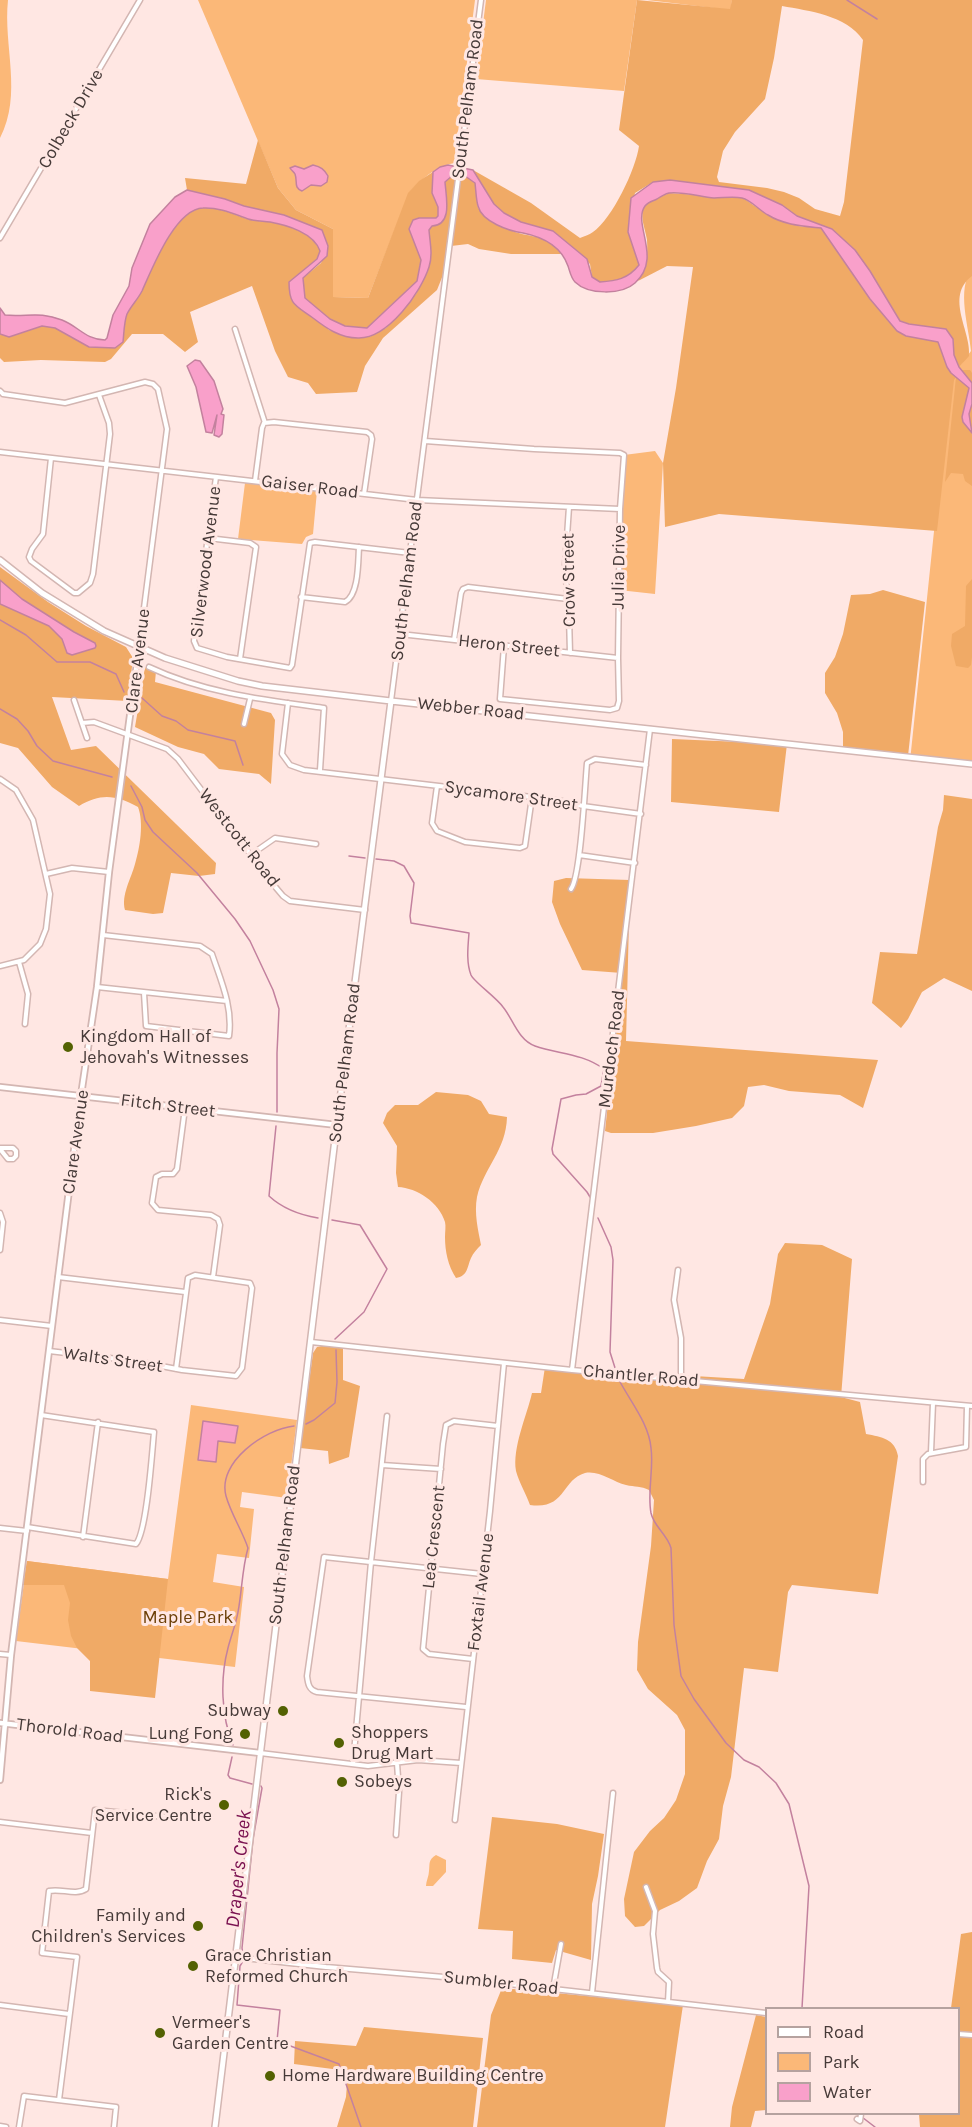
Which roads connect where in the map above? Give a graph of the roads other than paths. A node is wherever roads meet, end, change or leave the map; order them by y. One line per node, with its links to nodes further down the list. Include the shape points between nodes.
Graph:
1 (140, 0): 3 (street, Colbeck Drive)
2 (481, 0): 8 (street, South Pelham Road)
3 (0, 238)
4 (235, 329): 7 (street)
5 (0, 391): 6 (street, via 66,403)
6 (99, 395): 11 (street, via 110,428); 12 (street, Clare Avenue, via 145,382 155,386 167,429)
7 (265, 423): 14 (street); 15 (street, via 367,432 372,438)
8 (425, 441): 16 (street, South Pelham Road); 18 (street, Julia Drive, via 620,453 624,455)
9 (0, 452): 10 (street, Gaiser Road)
10 (51, 458): 11 (street, Gaiser Road); 11 (street, via 43,534 29,557 74,593 90,583 93,574)
11 (106, 464): 12 (street, Gaiser Road)
12 (161, 470): 13 (street, Gaiser Road); 28 (street, Clare Avenue)
13 (216, 477): 14 (street, Gaiser Road); 19 (street, Silverwood Avenue)
14 (255, 481): 15 (street, Gaiser Road)
15 (364, 494): 16 (street, Gaiser Road)
16 (417, 500): 17 (street, Gaiser Road); 21 (street, South Pelham Road)
17 (569, 507): 18 (street, Gaiser Road); 24 (street, Crow Street, via 565,566)
18 (620, 509): 30 (street, Julia Drive)
19 (208, 538): 31 (street, Silverwood Avenue, via 194,645); 31 (street, via 256,547)
20 (359, 547): 21 (street, Silverwood Avenue); 23 (street, via 351,599 345,602); 23 (street, Silverwood Avenue, via 309,543)
21 (410, 553): 25 (street, South Pelham Road)
22 (0, 560): 28 (main road, Webber Road, via 79,617)
23 (301, 597): 31 (street, Silverwood Avenue, via 291,667)
24 (568, 599): 26 (street, via 468,587 461,593); 29 (street, Crow Street)
25 (400, 634): 26 (street, Heron Street); 35 (street, South Pelham Road)
26 (454, 640): 27 (street, Heron Street)
27 (504, 646): 29 (street, Heron Street); 30 (street, Julia Drive, via 500,699 617,708)
28 (139, 648): 35 (main road, Webber Road, via 238,681); 40 (street, Clare Avenue)
29 (570, 652): 30 (street, Heron Street)
30 (618, 658)
31 (240, 659)
32 (149, 667): 33 (street)
33 (250, 699): 36 (street); 38 (street)
34 (74, 700): 37 (street)
35 (391, 701): 39 (main road, Webber Road); 46 (main road, South Pelham Road)
36 (288, 703): 44 (street, via 324,708); 46 (street, Sycamore Street, via 282,754 290,765)
37 (82, 723): 40 (street, Westcott Road, via 94,722); 41 (street)
38 (244, 724)
39 (651, 728): 42 (main road, Webber Road); 43 (street, Murdoch Road)
40 (128, 734): 52 (street, Westcott Road, via 167,750 178,759); 55 (street, Clare Avenue)
41 (87, 738)
42 (972, 764)
43 (646, 765): 49 (street, via 590,760); 50 (street, Murdoch Road)
44 (320, 770)
45 (0, 779): 56 (street, via 16,790 29,812)
46 (381, 780): 47 (street, Sycamore Street); 58 (main road, South Pelham Road)
47 (436, 786): 48 (street, Sycamore Street); 48 (street, via 434,827 465,842 525,846)
48 (532, 797): 49 (street, Sycamore Street)
49 (583, 806): 50 (street, Sycamore Street); 53 (street)
50 (641, 814): 54 (street, Murdoch Road)
51 (316, 844): 52 (street, via 274,838)
52 (252, 855): 58 (street, Westcott Road, via 290,901)
53 (579, 855): 54 (street); 57 (street)
54 (635, 863): 82 (street, Murdoch Road)
55 (109, 872): 56 (street, via 72,868); 59 (street, Clare Avenue)
56 (46, 874): 60 (street, via 50,894 46,929 36,950)
57 (571, 889)
58 (365, 910): 69 (main road, South Pelham Road)
59 (103, 935): 62 (street, Clare Avenue); 64 (street, via 200,946 212,954)
60 (19, 962): 61 (street); 65 (street, via 28,994)
61 (0, 966)
62 (97, 987): 63 (street); 67 (street, Clare Avenue)
63 (144, 993): 64 (street); 64 (street, via 147,1026 228,1036 231,1018)
64 (227, 1001)
65 (25, 1024)
66 (0, 1087): 67 (street, Fitch Street)
67 (81, 1096): 68 (street, Fitch Street); 73 (street, Clare Avenue)
68 (185, 1108): 69 (street, Fitch Street); 74 (street, via 177,1169 172,1174 156,1175 152,1202 158,1210 218,1219)
69 (337, 1125): 78 (main road, South Pelham Road)
70 (0, 1214): 71 (street)
71 (0, 1250)
72 (678, 1270): 83 (street, via 674,1300 681,1338)
73 (58, 1277): 75 (street); 77 (street, Clare Avenue)
74 (213, 1278): 75 (street, Walts Street, via 188,1275); 81 (street, Walts Street, via 252,1283 242,1368 238,1377)
75 (185, 1292): 81 (street, Walts Street)
76 (0, 1320): 77 (street)
77 (52, 1326): 79 (street, Clare Avenue)
78 (311, 1342): 80 (street, Chantler Road); 106 (main road, South Pelham Road)
79 (50, 1351): 81 (street, Walts Street, via 135,1360); 86 (street, Clare Avenue)
80 (504, 1363): 82 (street, Chantler Road); 89 (street, Foxtail Avenue)
81 (176, 1369)
82 (572, 1370): 83 (street, Chantler Road)
83 (681, 1380): 84 (street, Chantler Road)
84 (933, 1403): 85 (street, Chantler Road); 90 (street)
85 (970, 1406): 90 (street, via 966,1447)
86 (41, 1415): 88 (street); 95 (street, Clare Avenue)
87 (387, 1416): 91 (street)
88 (98, 1422): 96 (street); 96 (street, via 154,1432 149,1486 136,1544)
89 (498, 1425): 92 (street, Lea Crescent, via 449,1423 444,1431); 99 (street, Foxtail Avenue)
90 (931, 1452): 93 (street, via 923,1459)
91 (382, 1465): 92 (street); 97 (street)
92 (441, 1469): 98 (street, Lea Crescent)
93 (923, 1482)
94 (0, 1528): 95 (street)
95 (27, 1529): 96 (street); 101 (street, Clare Avenue)
96 (83, 1537)
97 (371, 1562): 98 (street); 103 (street); 103 (street, via 324,1557 307,1676 313,1691)
98 (431, 1568): 99 (street); 102 (street, Lea Crescent, via 423,1649 429,1654)
99 (482, 1574): 102 (street, Foxtail Avenue)
100 (0, 1653): 101 (street)
101 (11, 1655): 105 (street, Clare Avenue)
102 (473, 1659): 104 (street, Foxtail Avenue)
103 (360, 1698): 104 (street); 109 (street)
104 (466, 1707): 108 (street, Foxtail Avenue)
105 (2, 1723): 106 (street, Thorold Road); 110 (street, Clare Avenue)
106 (260, 1753): 109 (street, Thorold Road); 119 (main road, South Pelham Road)
107 (397, 1763): 108 (street, Thorold Road); 109 (street, Thorold Road); 116 (street)
108 (461, 1763): 113 (street, Foxtail Avenue)
109 (353, 1764)
110 (0, 1780)
111 (613, 1793): 121 (street)
112 (165, 1817): 115 (street, via 95,1810)
113 (455, 1820)
114 (0, 1822): 115 (street)
115 (92, 1833): 125 (street, via 86,1889 80,1893 49,1891 48,1896 42,1953 77,1957)
116 (396, 1835)
117 (646, 1887): 122 (street, via 655,1911 657,1968 669,1982)
118 (561, 1944): 120 (street)
119 (235, 1957): 120 (street, Sumbler Road); 133 (main road, South Pelham Road)
120 (552, 1989): 121 (street, Sumbler Road)
121 (592, 1993): 122 (street, Sumbler Road)
122 (668, 2002): 124 (street, Sumbler Road)
123 (0, 2005): 125 (street)
124 (765, 2013)
125 (69, 2014): 126 (street)
126 (59, 2100): 131 (street, via 24,2096); 132 (street, via 116,2107)
127 (861, 2115): 128 (street, via 860,2121)
128 (857, 2119)
129 (0, 2126): 130 (street)
130 (6, 2127)
131 (19, 2127)
132 (114, 2127)
133 (214, 2127)

